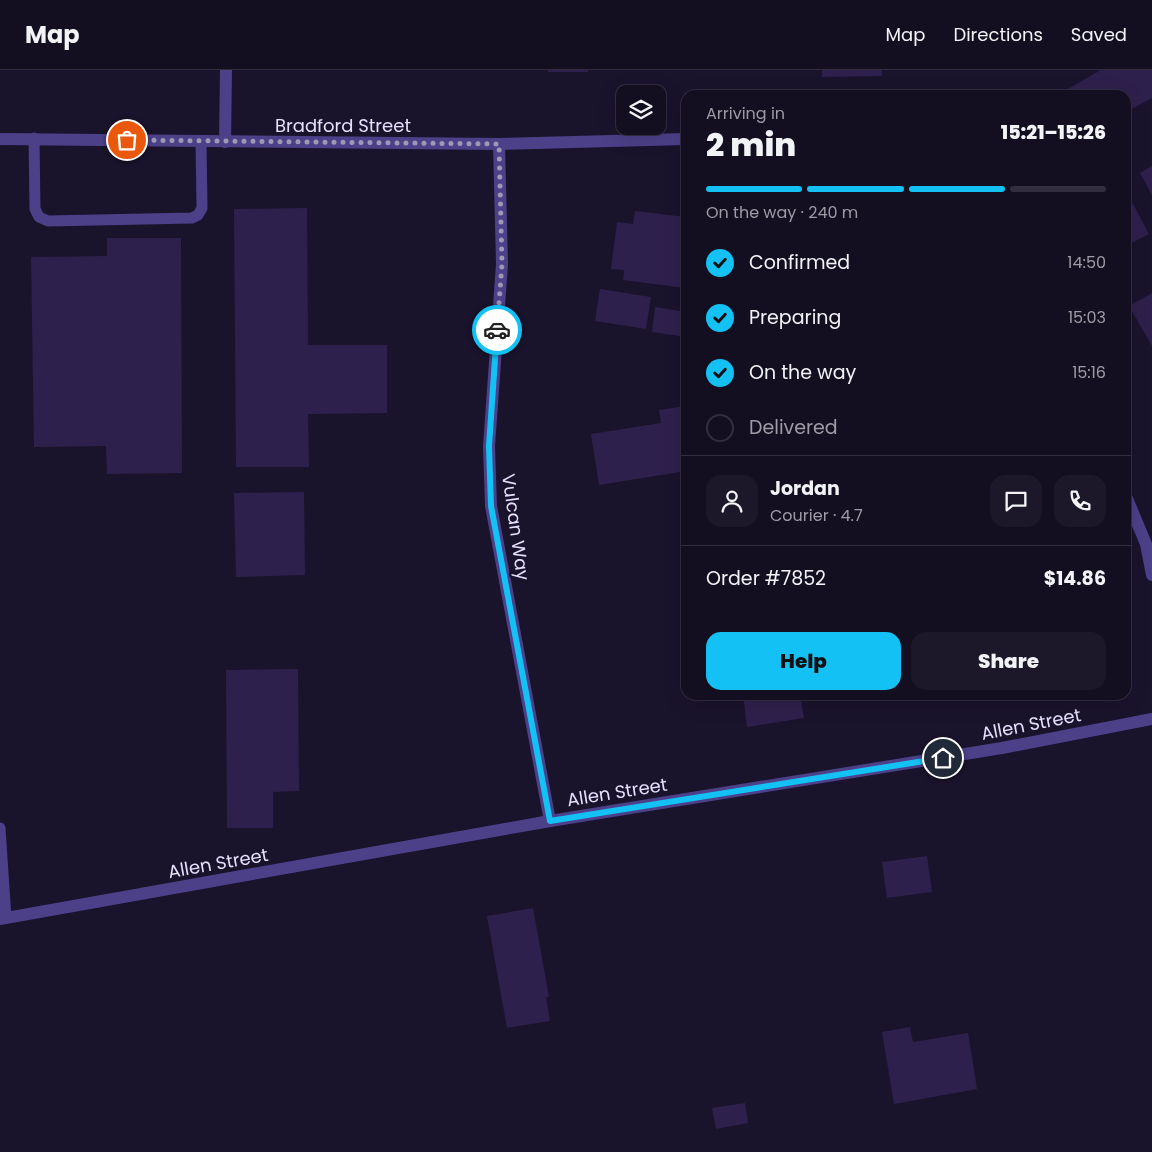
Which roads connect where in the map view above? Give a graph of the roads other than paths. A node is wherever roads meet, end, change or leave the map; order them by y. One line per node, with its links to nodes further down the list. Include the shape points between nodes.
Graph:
1 (226, 70): 6 (street)
2 (0, 138): 3 (street, Bradford Street)
3 (34, 138): 5 (street, Bradford Street); 5 (lane, via 35,209 48,221 192,218 202,208)
4 (681, 139): 7 (street, Bradford Street)
5 (201, 141): 6 (street, Bradford Street)
6 (225, 142): 7 (street, Bradford Street)
7 (499, 144): 11 (street, Vulcan Way, via 502,264 489,446 491,506)
8 (1131, 508): 9 (street, via 1146,544)
9 (1152, 575)
10 (1152, 719): 11 (street, Allen Street, via 1002,748)
11 (550, 821): 13 (street, Allen Street)
12 (0, 828): 13 (lane)
13 (3, 919)

